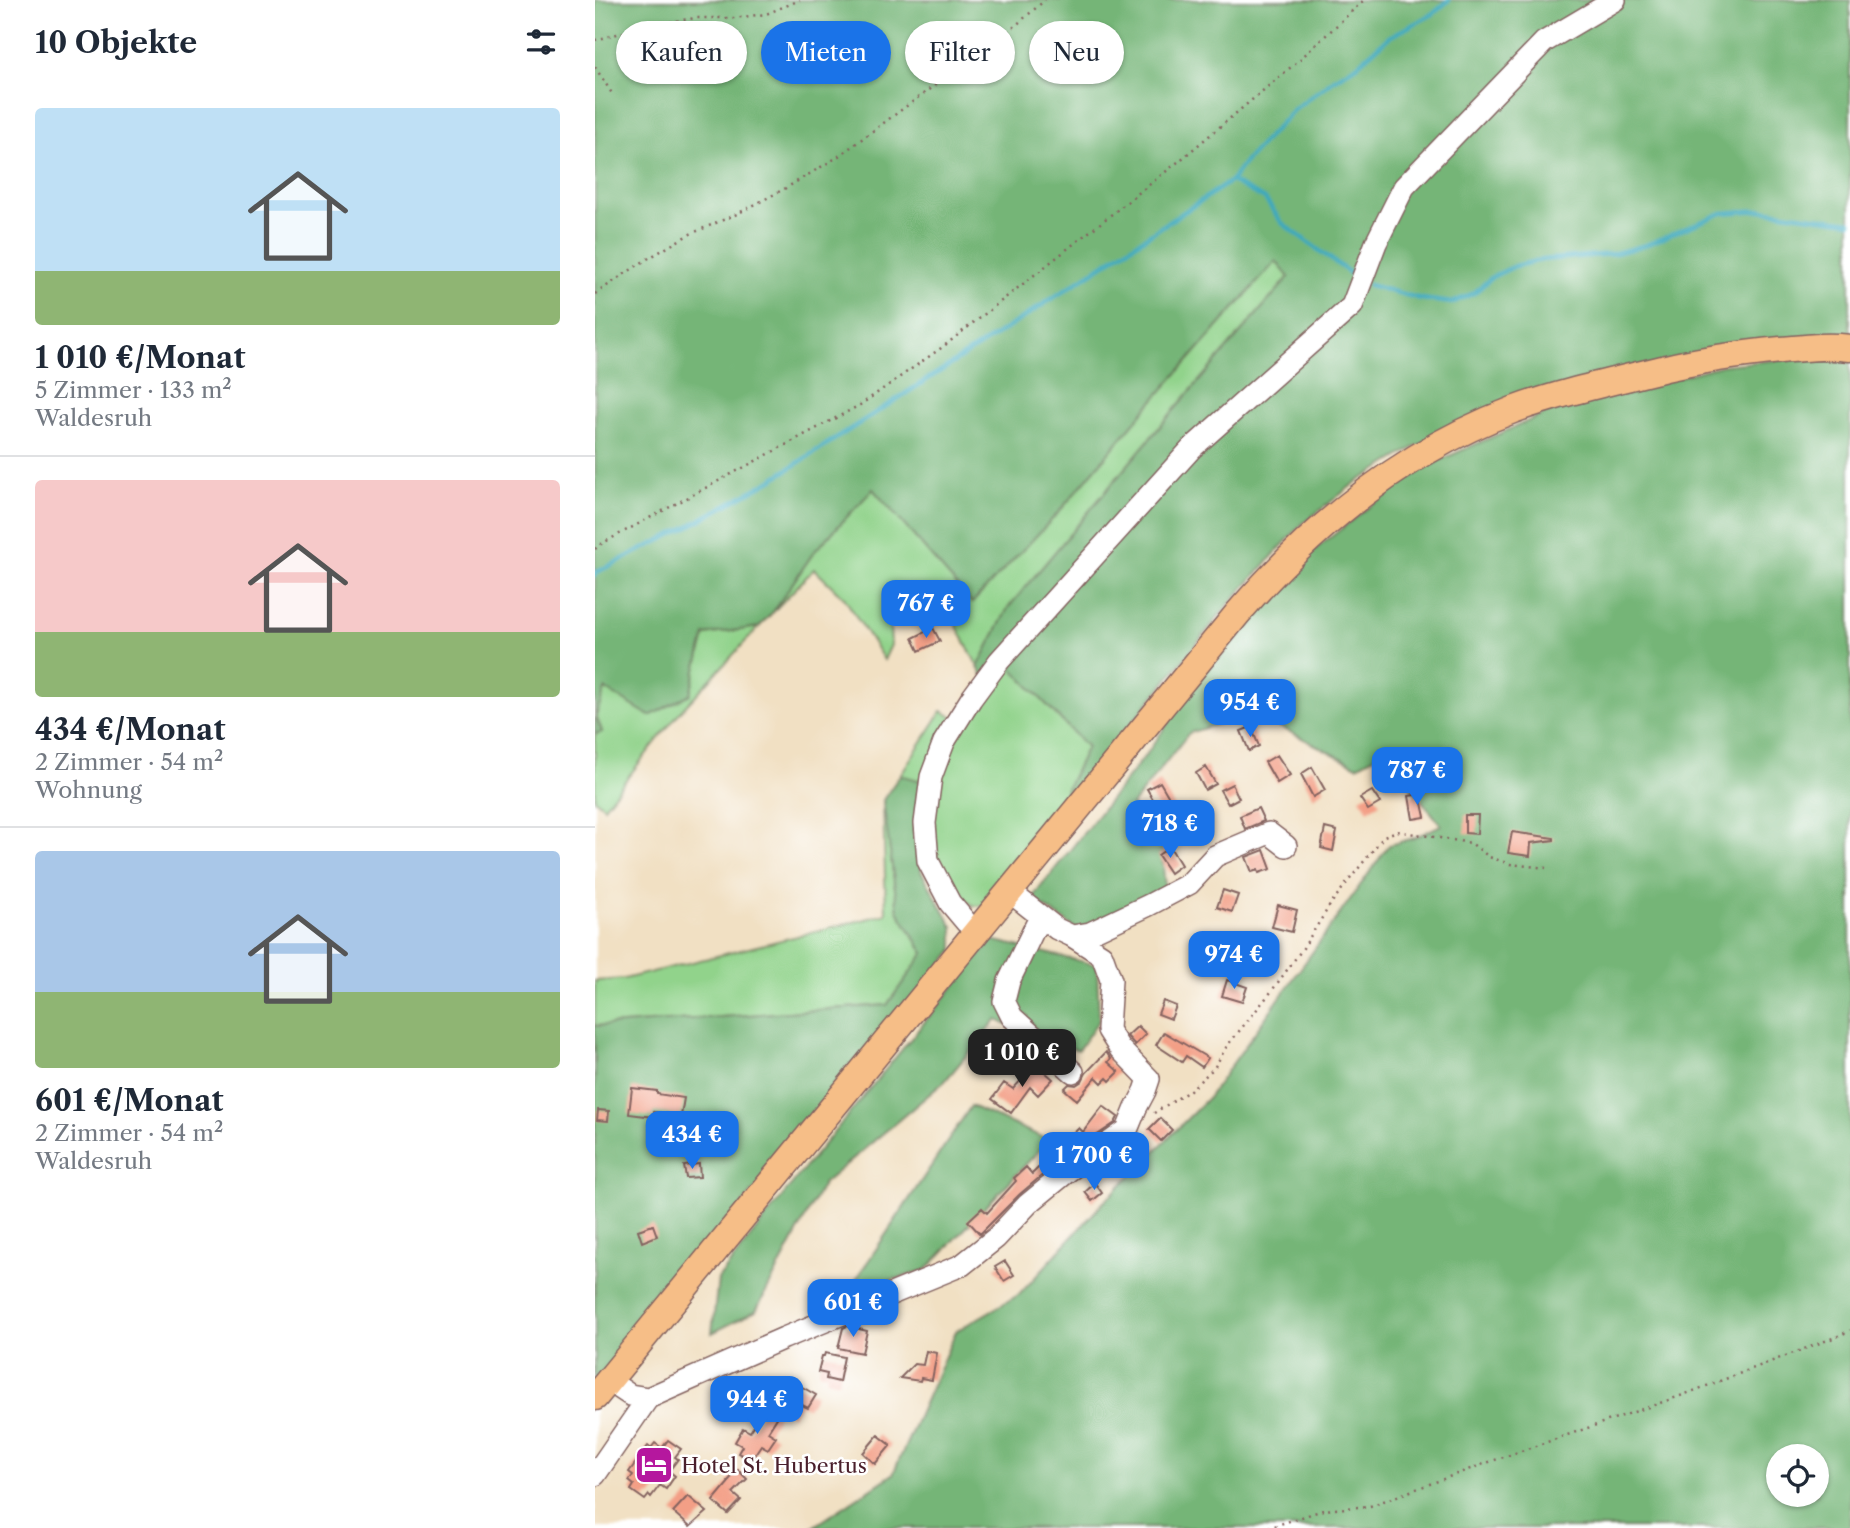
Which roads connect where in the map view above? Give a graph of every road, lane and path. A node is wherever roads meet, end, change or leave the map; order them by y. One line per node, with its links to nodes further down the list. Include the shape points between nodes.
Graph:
1 (800, 0): 5 (path, via 765,14 695,18)
2 (1045, 0): 8 (path, via 837,159 737,214 688,235)
3 (1364, 0): 10 (path, via 1178,162 944,346 860,405)
4 (1615, 0): 15 (street, via 1544,43 1404,187 1352,306 1192,448 999,661 971,699 935,765 925,824 928,861 950,903)
5 (595, 40)
6 (595, 67): 7 (path)
7 (613, 95)
8 (595, 295)
9 (1850, 348): 13 (main road, via 1797,348 1722,357 1545,399 1452,437 1394,472 1323,525 1273,574)
10 (595, 549)
11 (1286, 846): 16 (street, via 1269,833 1226,851 1215,856 1189,884 1090,933)
12 (1546, 868): 18 (path, via 1489,857 1471,843 1397,831 1384,835 1214,1068 1189,1091)
13 (1010, 892): 14 (street); 15 (main road)
14 (1040, 916): 16 (street); 17 (street, via 1004,1001 1012,1017)
15 (978, 932): 20 (main road)
16 (1072, 936): 18 (street, via 1102,956 1111,980 1108,1030 1149,1079)
17 (1073, 1072)
18 (1127, 1130): 21 (street, via 1028,1204 962,1265)
19 (1850, 1330): 23 (path, via 1683,1395 1370,1506 1323,1510)
20 (602, 1389): 21 (street)
21 (648, 1398): 22 (street)
22 (595, 1475)
23 (1268, 1528)

